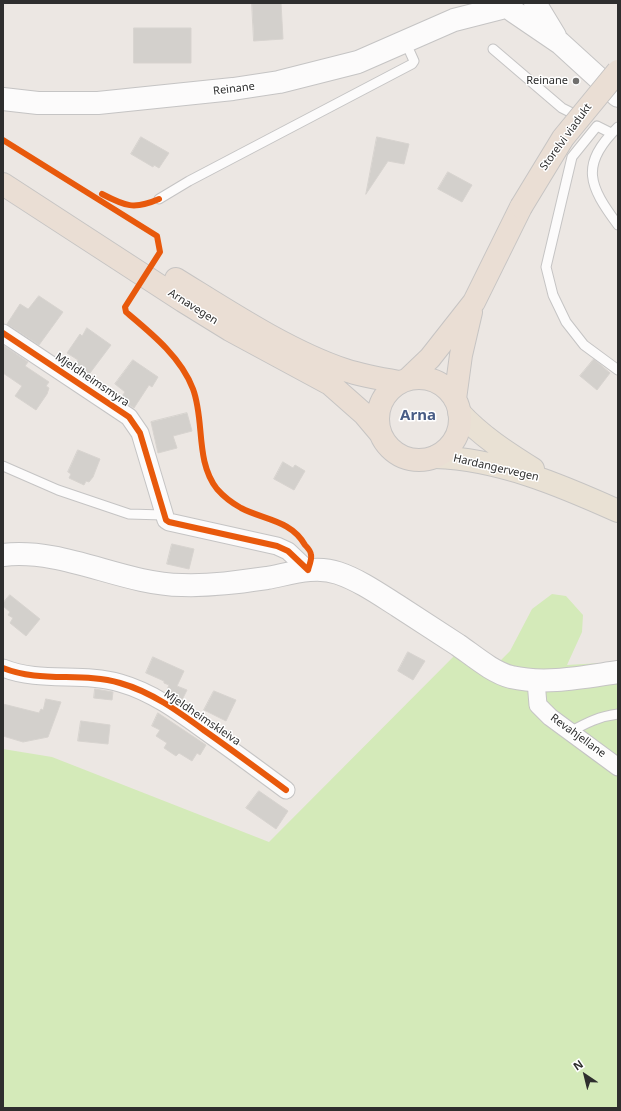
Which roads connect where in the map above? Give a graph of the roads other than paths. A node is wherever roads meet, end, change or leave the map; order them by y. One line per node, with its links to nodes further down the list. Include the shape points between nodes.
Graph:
1 (473, 3): 4 (main road, Reinane)
2 (535, 3): 6 (main road)
3 (509, 6): 4 (main road, Reinane); 6 (main road)
4 (454, 20): 5 (main road, Reinane)
5 (405, 41): 10 (main road, Reinane, via 358,62 294,80 240,88 98,103 38,103); 15 (lane, via 414,62 412,64)
6 (560, 44): 9 (main road)
7 (493, 49): 11 (lane, via 562,108)
8 (618, 71): 17 (highway, Storelvi viadukt, bridge, via 563,138 521,207)
9 (618, 96)
10 (3, 99)
11 (597, 126): 12 (lane); 19 (lane, via 572,157 546,267 553,295 566,322 584,345)
12 (615, 130): 16 (lane, via 595,158 591,174 602,203)
13 (3, 169): 20 (highway, Arnavegen, via 177,280 270,335 347,371)
14 (3, 184): 22 (highway, Arnavegen, via 183,302 330,384 364,414)
15 (159, 199)
16 (618, 225)
17 (474, 302): 20 (highway, via 430,358); 21 (highway, via 461,355)
18 (3, 333): 27 (street, Mjeldheimsmyra, via 135,423)
19 (618, 370)
20 (403, 381): 21 (highway, via 421,378 435,381 446,388); 22 (highway, via 386,394 380,406)
21 (457, 405): 23 (highway, via 459,426 455,439); 25 (main road, Hardangervegen, via 472,426 497,447)
22 (380, 433): 23 (highway, via 386,444 396,453 409,459)
23 (435, 457): 25 (main road, Hardangervegen, via 469,460)
24 (3, 466): 27 (lane, via 58,490 129,514)
25 (556, 484): 26 (main road, Hardangervegen)
26 (618, 511)
27 (163, 515): 29 (street, via 170,522 277,546 288,551)
28 (3, 555): 29 (main road, via 44,555 140,579 181,585 224,584)
29 (308, 570): 32 (main road, via 324,570 348,577 374,591 495,670 509,676)
30 (3, 668): 36 (street, Mjeldheimskleiva, via 23,674 108,681 137,689 176,711)
31 (618, 672): 32 (main road)
32 (536, 681): 34 (street, Revahjellane, via 538,705)
33 (618, 714): 34 (lane, via 588,722)
34 (570, 732): 35 (street, Revahjellane)
35 (618, 766)
36 (286, 790)

